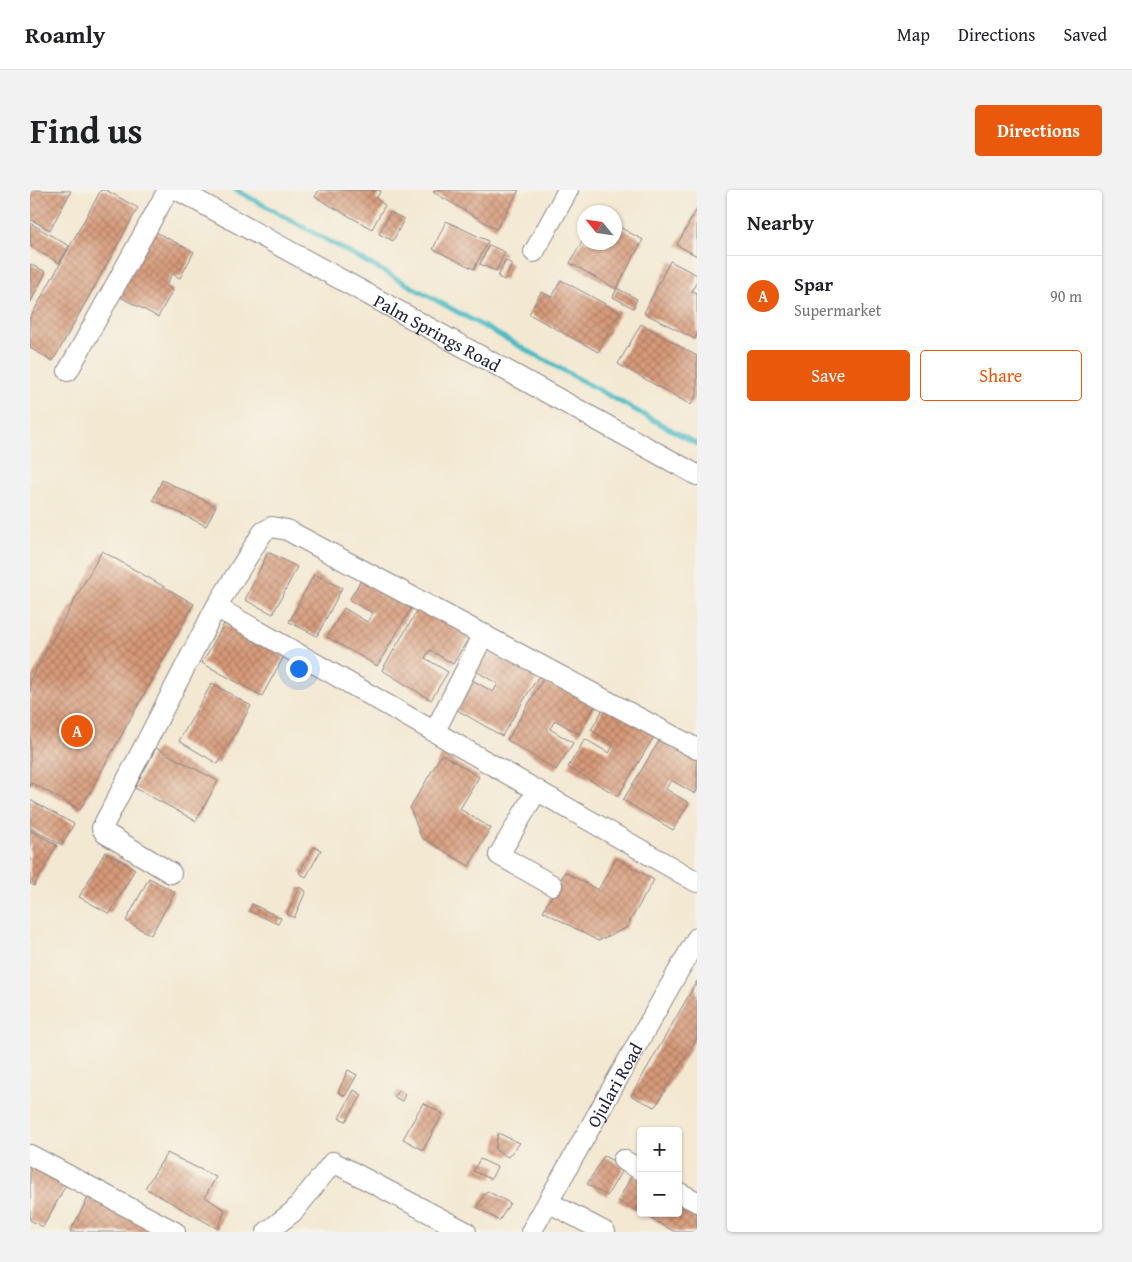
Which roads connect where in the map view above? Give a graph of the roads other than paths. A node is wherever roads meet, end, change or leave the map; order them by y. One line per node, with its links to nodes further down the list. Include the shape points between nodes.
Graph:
1 (168, 190): 5 (street)
2 (178, 190): 6 (street, Palm Springs Road)
3 (568, 190): 4 (street)
4 (534, 252)
5 (68, 371)
6 (697, 475)
7 (216, 608): 8 (street, via 263,532 272,527 287,530); 9 (street); 12 (street, via 102,828 105,833)
8 (484, 634): 9 (street); 10 (street)
9 (436, 731): 11 (street)
10 (697, 749)
11 (537, 790): 13 (street); 14 (street, via 499,855)
12 (171, 873)
13 (697, 882)
14 (552, 885)
15 (697, 938): 20 (street, Ojulari Road)
16 (30, 1155): 22 (street)
17 (623, 1160): 18 (street)
18 (637, 1168)
19 (682, 1194): 21 (street)
20 (548, 1202): 25 (street, Ojulari Road); 26 (street)
21 (697, 1202)
22 (176, 1232)
23 (267, 1232): 24 (street, via 294,1211 333,1162)
24 (466, 1232)
25 (531, 1232)
26 (605, 1232)

